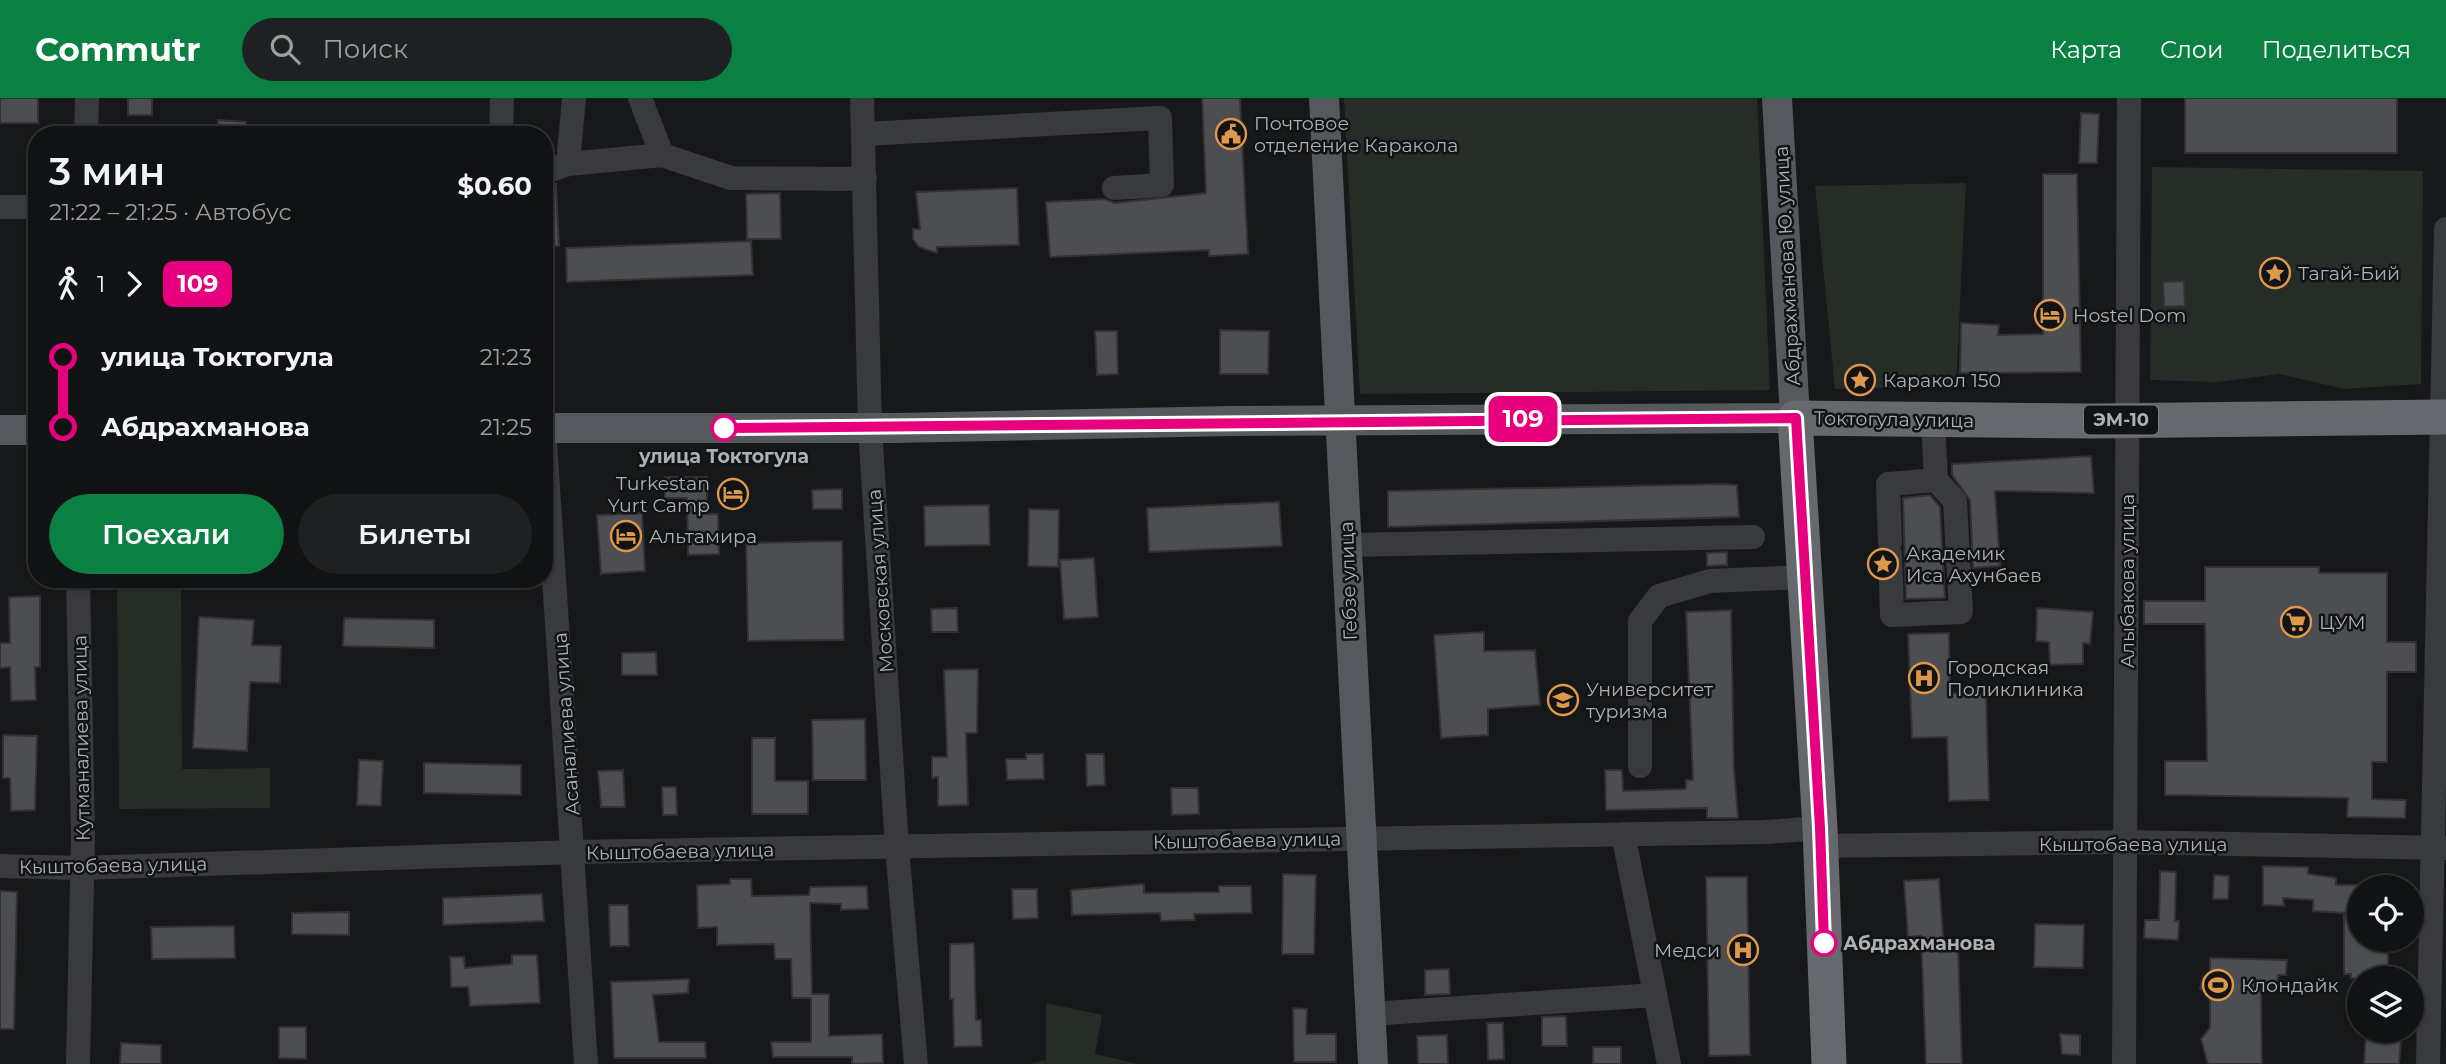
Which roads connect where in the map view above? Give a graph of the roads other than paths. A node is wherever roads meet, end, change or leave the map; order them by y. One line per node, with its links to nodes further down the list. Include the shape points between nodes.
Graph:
1 (87, 98): 9 (street)
2 (502, 98): 10 (street)
3 (575, 98): 13 (street)
4 (640, 98): 12 (street)
5 (862, 98): 11 (street, Московская улица)
6 (1324, 98): 23 (main road, Гебзе улица)
7 (1777, 98): 21 (main road, Абдрахманова Ю. улица)
8 (2129, 98): 22 (street, Алыбакова улица)
9 (86, 126)
10 (501, 126)
11 (864, 134): 15 (street, Московская улица); 16 (street, via 1160,118 1162,185)
12 (662, 155): 13 (street); 15 (street, via 731,178)
13 (568, 164): 14 (street)
14 (553, 169)
15 (865, 180): 26 (street, Московская улица)
16 (1114, 188)
17 (0, 207): 18 (street)
18 (28, 207)
19 (2446, 229): 20 (street)
20 (2445, 416): 22 (highway, Токтогула улица / ЭМ-10); 30 (street)
21 (1796, 418): 23 (main road, Токтогула улица); 24 (highway, Токтогула улица / ЭМ-10); 34 (highway, Абдрахманова Ю. улица)
22 (2127, 419): 24 (highway, Токтогула улица / ЭМ-10); 41 (street, Алыбакова улица)
23 (1343, 421): 26 (main road, Токтогула улица); 32 (main road, Гебзе улица)
24 (1933, 421): 29 (street)
25 (553, 428): 26 (main road, Токтогула улица)
26 (870, 428): 42 (street, Московская улица)
27 (0, 430): 28 (main road)
28 (28, 430)
29 (1936, 480): 29 (street, via 1955,501 1961,612 1892,615 1888,484)
30 (2443, 523): 36 (street)
31 (1753, 537): 32 (street)
32 (1347, 545): 40 (main road, Гебзе улица)
33 (553, 551): 44 (street, Асаналиева улица)
34 (1805, 577): 37 (street, via 1710,581 1659,596 1640,621); 39 (highway, Абдрахманова Ю. улица)
35 (78, 588): 46 (street, Кутманалиева улица)
36 (2442, 614): 43 (street)
37 (1640, 766)
38 (1623, 834): 39 (street, Кыштобаева улица); 40 (street, Кыштобаева улица); 47 (street)
39 (1820, 837): 41 (street, Кыштобаева улица); 54 (highway, Абдрахманова Ю. улица)
40 (1360, 838): 42 (street, Кыштобаева улица); 48 (main road, Гебзе улица)
41 (2127, 842): 43 (street, Кыштобаева улица); 55 (street, Алыбакова улица)
42 (897, 848): 44 (street, Кыштобаева улица); 51 (street, Московская улица)
43 (2439, 848): 56 (street)
44 (575, 852): 46 (street, Кыштобаева улица); 50 (street, Асаналиева улица)
45 (0, 866): 46 (street, Кыштобаева улица)
46 (82, 868): 49 (street, Кутманалиева улица)
47 (1655, 995): 48 (street); 53 (street)
48 (1370, 1014): 52 (main road, Гебзе улица)
49 (78, 1064)
50 (586, 1064)
51 (916, 1064)
52 (1373, 1064)
53 (1669, 1064)
54 (1829, 1064)
55 (2124, 1064)
56 (2427, 1064)

